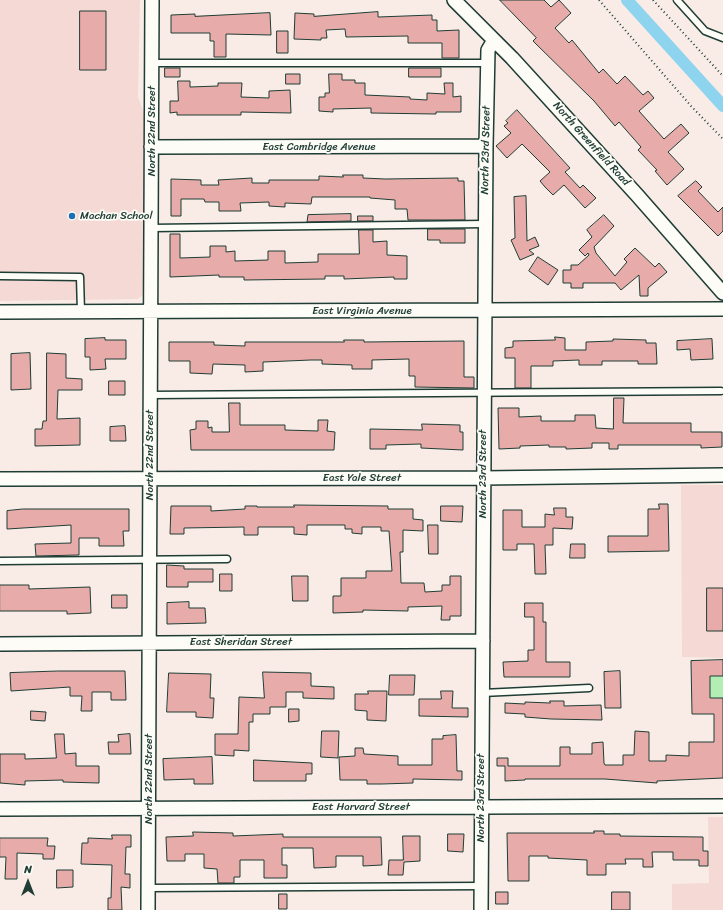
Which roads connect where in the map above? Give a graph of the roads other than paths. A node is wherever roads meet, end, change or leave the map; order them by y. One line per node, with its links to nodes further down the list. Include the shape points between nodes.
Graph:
1 (152, 0): 6 (street, North 22nd Street)
2 (454, 0): 5 (street, North Greenfield Road)
3 (677, 0): 4 (lane, via 705,31)
4 (723, 38)
5 (494, 40): 7 (street, North 23rd Street, via 488,50); 13 (street, North Greenfield Road)
6 (152, 63): 7 (lane); 9 (street, North 22nd Street)
7 (488, 63): 8 (street, North 23rd Street)
8 (486, 146): 9 (street, East Cambridge Avenue); 10 (street, North 23rd Street)
9 (152, 147): 11 (street, North 22nd Street)
10 (485, 224): 11 (lane); 16 (street, North 23rd Street)
11 (151, 228): 15 (street, North 22nd Street)
12 (0, 276): 18 (lane, via 80,277)
13 (723, 293)
14 (723, 309): 16 (street, East Virginia Avenue)
15 (151, 311): 16 (street, East Virginia Avenue); 18 (street, East Virginia Avenue); 21 (street, North 22nd Street)
16 (484, 311): 20 (street, North 23rd Street)
17 (0, 312): 18 (street, East Virginia Avenue)
18 (81, 312)
19 (721, 391): 20 (lane)
20 (484, 392): 21 (lane); 24 (street, North 23rd Street)
21 (150, 395): 23 (street, North 22nd Street)
22 (723, 475): 24 (street, East Yale Street)
23 (150, 478): 24 (street, East Yale Street); 25 (street, East Yale Street); 27 (street, North 22nd Street)
24 (483, 478): 29 (street, North 23rd Street)
25 (0, 479)
26 (227, 559): 27 (lane)
27 (149, 560): 28 (lane); 30 (street, North 22nd Street)
28 (0, 561)
29 (483, 641): 30 (street, East Sheridan Street); 33 (street, North 23rd Street)
30 (149, 643): 31 (street, East Sheridan Street); 37 (street, North 22nd Street)
31 (0, 644)
32 (590, 688): 33 (lane)
33 (482, 693): 34 (street, North 23rd Street)
34 (481, 806): 35 (street, East Harvard Street); 37 (street, East Harvard Street); 38 (street, North 23rd Street)
35 (723, 806)
36 (0, 809): 37 (street, East Harvard Street)
37 (149, 809): 39 (street, North 22nd Street)
38 (482, 886): 39 (lane); 41 (street, North 23rd Street)
39 (148, 888): 40 (street, North 22nd Street)
40 (148, 910)
41 (481, 910)

